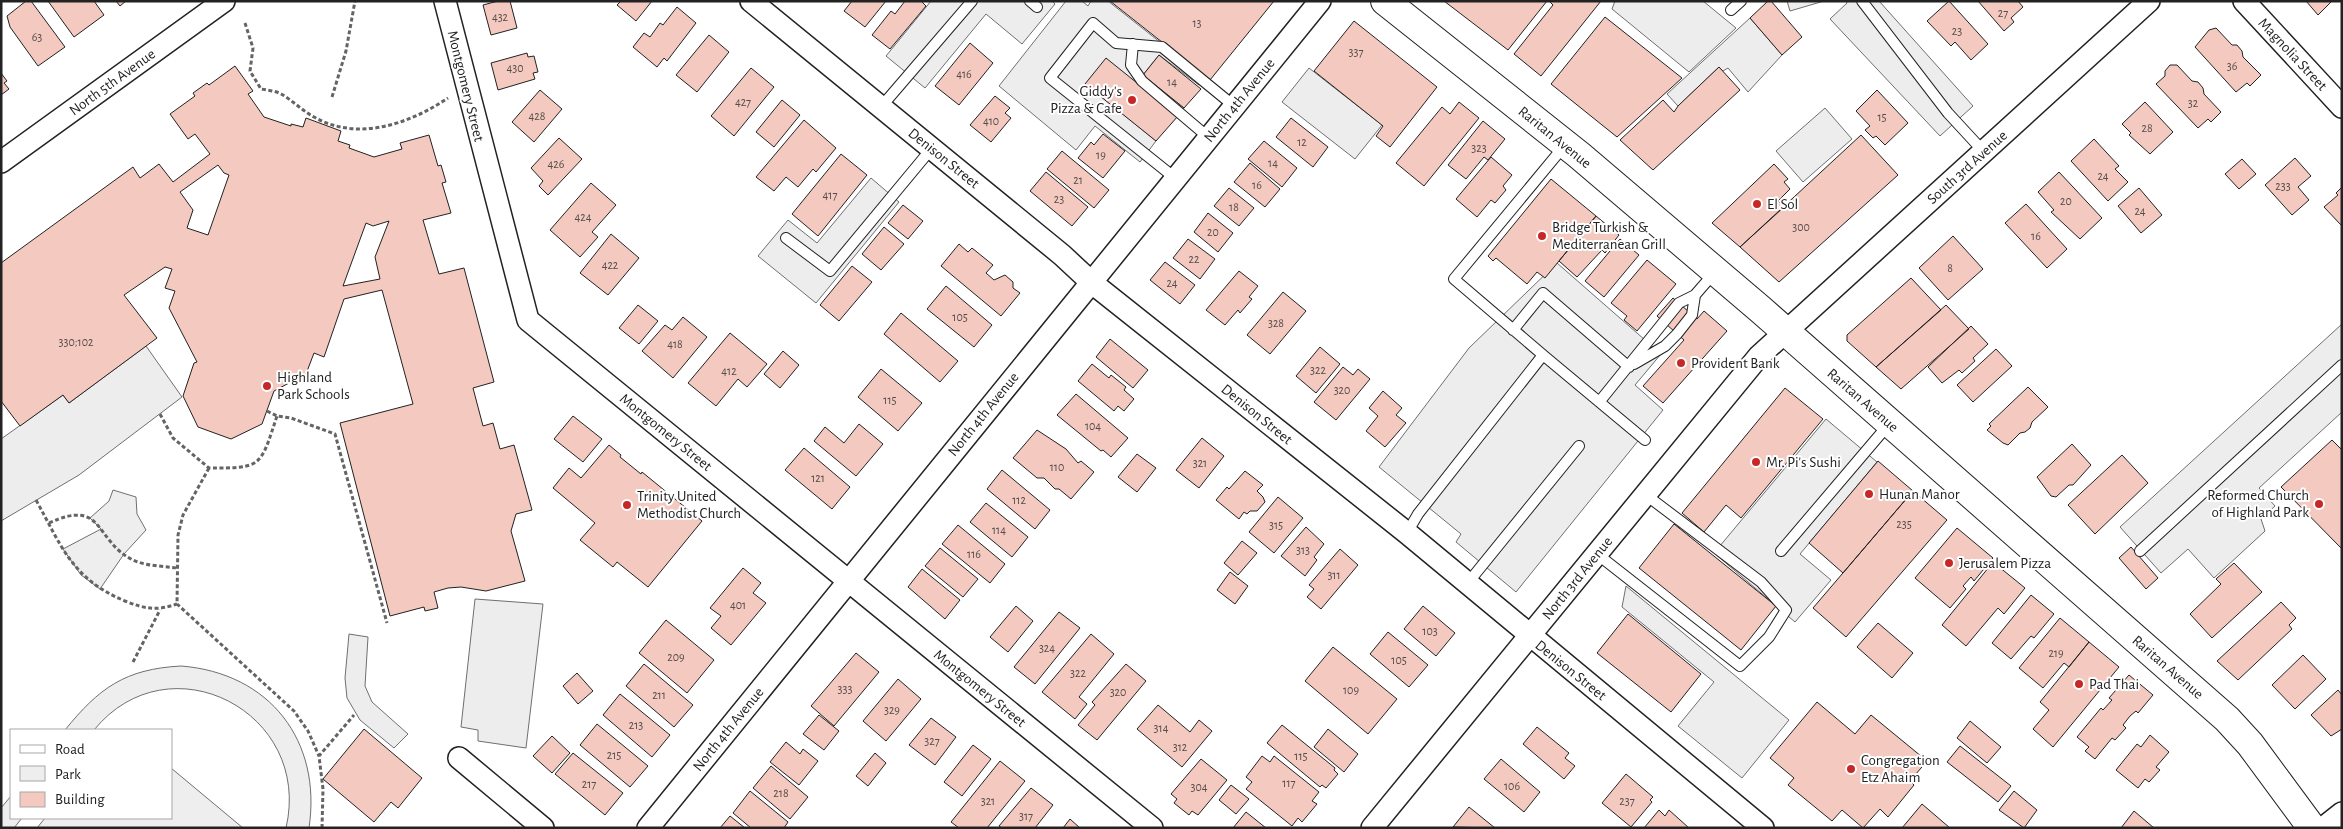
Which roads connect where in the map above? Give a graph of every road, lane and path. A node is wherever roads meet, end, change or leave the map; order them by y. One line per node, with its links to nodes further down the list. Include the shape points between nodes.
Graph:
1 (224, 1): 26 (street, North 5th Avenue)
2 (355, 1): 15 (path, via 346,51)
3 (445, 1): 53 (street, Montgomery Street, via 528,320)
4 (751, 1): 18 (street, Denison Street)
5 (972, 1): 18 (lane)
6 (1320, 1): 17 (street, North 4th Avenue)
7 (1385, 1): 23 (main road, Raritan Avenue)
8 (1741, 1): 12 (lane)
9 (1862, 1): 25 (lane, via 1948,113)
10 (2149, 1): 25 (street, South 3rd Avenue)
11 (2244, 1): 19 (street, Magnolia Street)
12 (1731, 10)
13 (245, 23): 21 (path, via 253,48 250,71 261,89 282,94)
14 (1133, 44): 17 (lane, via 1162,47); 22 (lane, via 1131,65 1142,81); 27 (lane, via 1116,43 1093,23 1050,78)
15 (332, 97)
16 (448, 98): 21 (path, via 409,120 386,126 359,129 336,127)
17 (1234, 106): 22 (street, North 4th Avenue)
18 (882, 107): 24 (street, Denison Street)
19 (2342, 107)
20 (325, 117): 21 (path)
21 (323, 121)
22 (1208, 137): 27 (street, North 4th Avenue)
23 (1565, 144): 29 (main road, Raritan Avenue); 32 (lane, via 1454,279)
24 (932, 148): 28 (lane, via 830,271); 30 (street, Denison Street)
25 (1984, 152): 33 (street, South 3rd Avenue)
26 (1, 162)
27 (1175, 178): 30 (street, North 4th Avenue)
28 (786, 238)
29 (1715, 272): 31 (lane); 33 (main road, Raritan Avenue)
30 (1091, 282): 48 (street, Denison Street); 53 (street, North 4th Avenue)
31 (1695, 295): 36 (lane, via 1679,303); 36 (lane, via 1692,315 1666,346)
32 (1513, 330): 34 (lane); 36 (lane, via 1543,293)
33 (1786, 332): 41 (main road, Raritan Avenue); 45 (street, North 3rd Avenue, via 1759,356)
34 (1543, 355): 37 (lane); 48 (lane, via 1418,514)
35 (2342, 365): 50 (lane)
36 (1629, 367): 37 (lane)
37 (1600, 401): 42 (lane)
38 (267, 411): 40 (path)
39 (160, 414): 44 (path, via 173,438)
40 (277, 416): 44 (path, via 262,456 251,466); 57 (path, via 335,434)
41 (1890, 423): 49 (lane); 70 (main road, Raritan Avenue, via 2227,719 2250,744)
42 (1645, 440)
43 (1579, 446): 54 (lane)
44 (209, 468): 52 (path, via 183,515 178,534)
45 (1646, 494): 51 (street, North 3rd Avenue); 51 (lane, via 1760,582 1786,610 1769,637 1740,666)
46 (36, 500): 47 (path)
47 (49, 523): 52 (path, via 66,515 81,514 90,518 130,558 141,563); 56 (path, via 81,575 115,597)
48 (1407, 533): 54 (street, Denison Street)
49 (1780, 551)
50 (2140, 551)
51 (1597, 554): 58 (street, North 3rd Avenue)
52 (177, 568): 55 (path)
53 (848, 581): 66 (street, North 4th Avenue); 67 (street, Montgomery Street)
54 (1467, 584): 58 (street, Denison Street)
55 (177, 604): 56 (path); 61 (path, via 294,711 308,731)
56 (160, 610): 59 (path)
57 (387, 623)
58 (1529, 636): 68 (street, North 3rd Avenue); 69 (street, Denison Street)
59 (133, 662)
60 (354, 716): 61 (path)
61 (319, 756): 64 (path, via 323,789)
62 (459, 758): 65 (street)
63 (2342, 812): 71 (street)
64 (322, 828)
65 (543, 828)
66 (648, 828)
67 (1152, 828)
68 (1372, 828)
69 (1763, 828)
70 (2312, 828)
71 (2323, 828)

